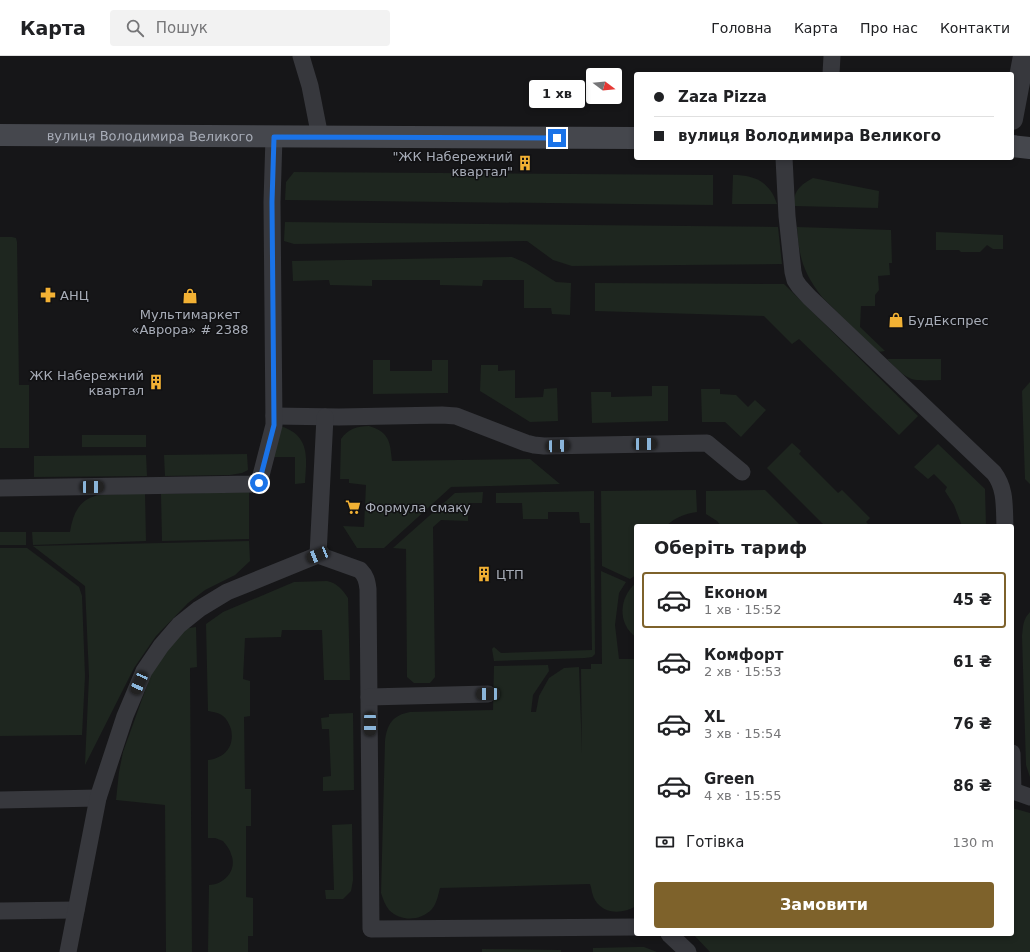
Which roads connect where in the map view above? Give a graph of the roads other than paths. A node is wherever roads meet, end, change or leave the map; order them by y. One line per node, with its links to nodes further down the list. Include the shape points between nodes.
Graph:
1 (301, 56): 8 (lane)
2 (832, 56): 4 (lane)
3 (1024, 56): 5 (street)
4 (831, 72)
5 (1014, 108)
6 (0, 135): 7 (main road, вулиця Володимира Великого)
7 (274, 137): 8 (main road, вулиця Володимира Великого); 13 (lane)
8 (320, 137): 9 (main road, вулиця Володимира Великого)
9 (634, 138)
10 (1014, 146): 11 (main road)
11 (1030, 148)
12 (784, 160): 17 (lane, via 787,216 795,280 809,297 1001,481)
13 (274, 416): 14 (lane); 16 (lane, via 272,437 259,483)
14 (325, 417): 15 (lane, via 456,416 530,444 544,446 707,443); 18 (lane)
15 (742, 472)
16 (0, 488)
17 (1005, 524)
18 (318, 555): 20 (lane, via 360,570 368,581); 23 (lane, via 227,592 179,625 144,672 125,716)
19 (488, 694): 20 (lane)
20 (369, 697): 27 (lane, via 371,929)
21 (1014, 791): 22 (lane)
22 (1030, 797)
23 (98, 798): 24 (lane); 25 (lane)
24 (0, 800)
25 (76, 910): 26 (lane); 29 (lane)
26 (0, 911)
27 (634, 927)
28 (671, 936): 30 (lane)
29 (68, 952)
30 (688, 952)

